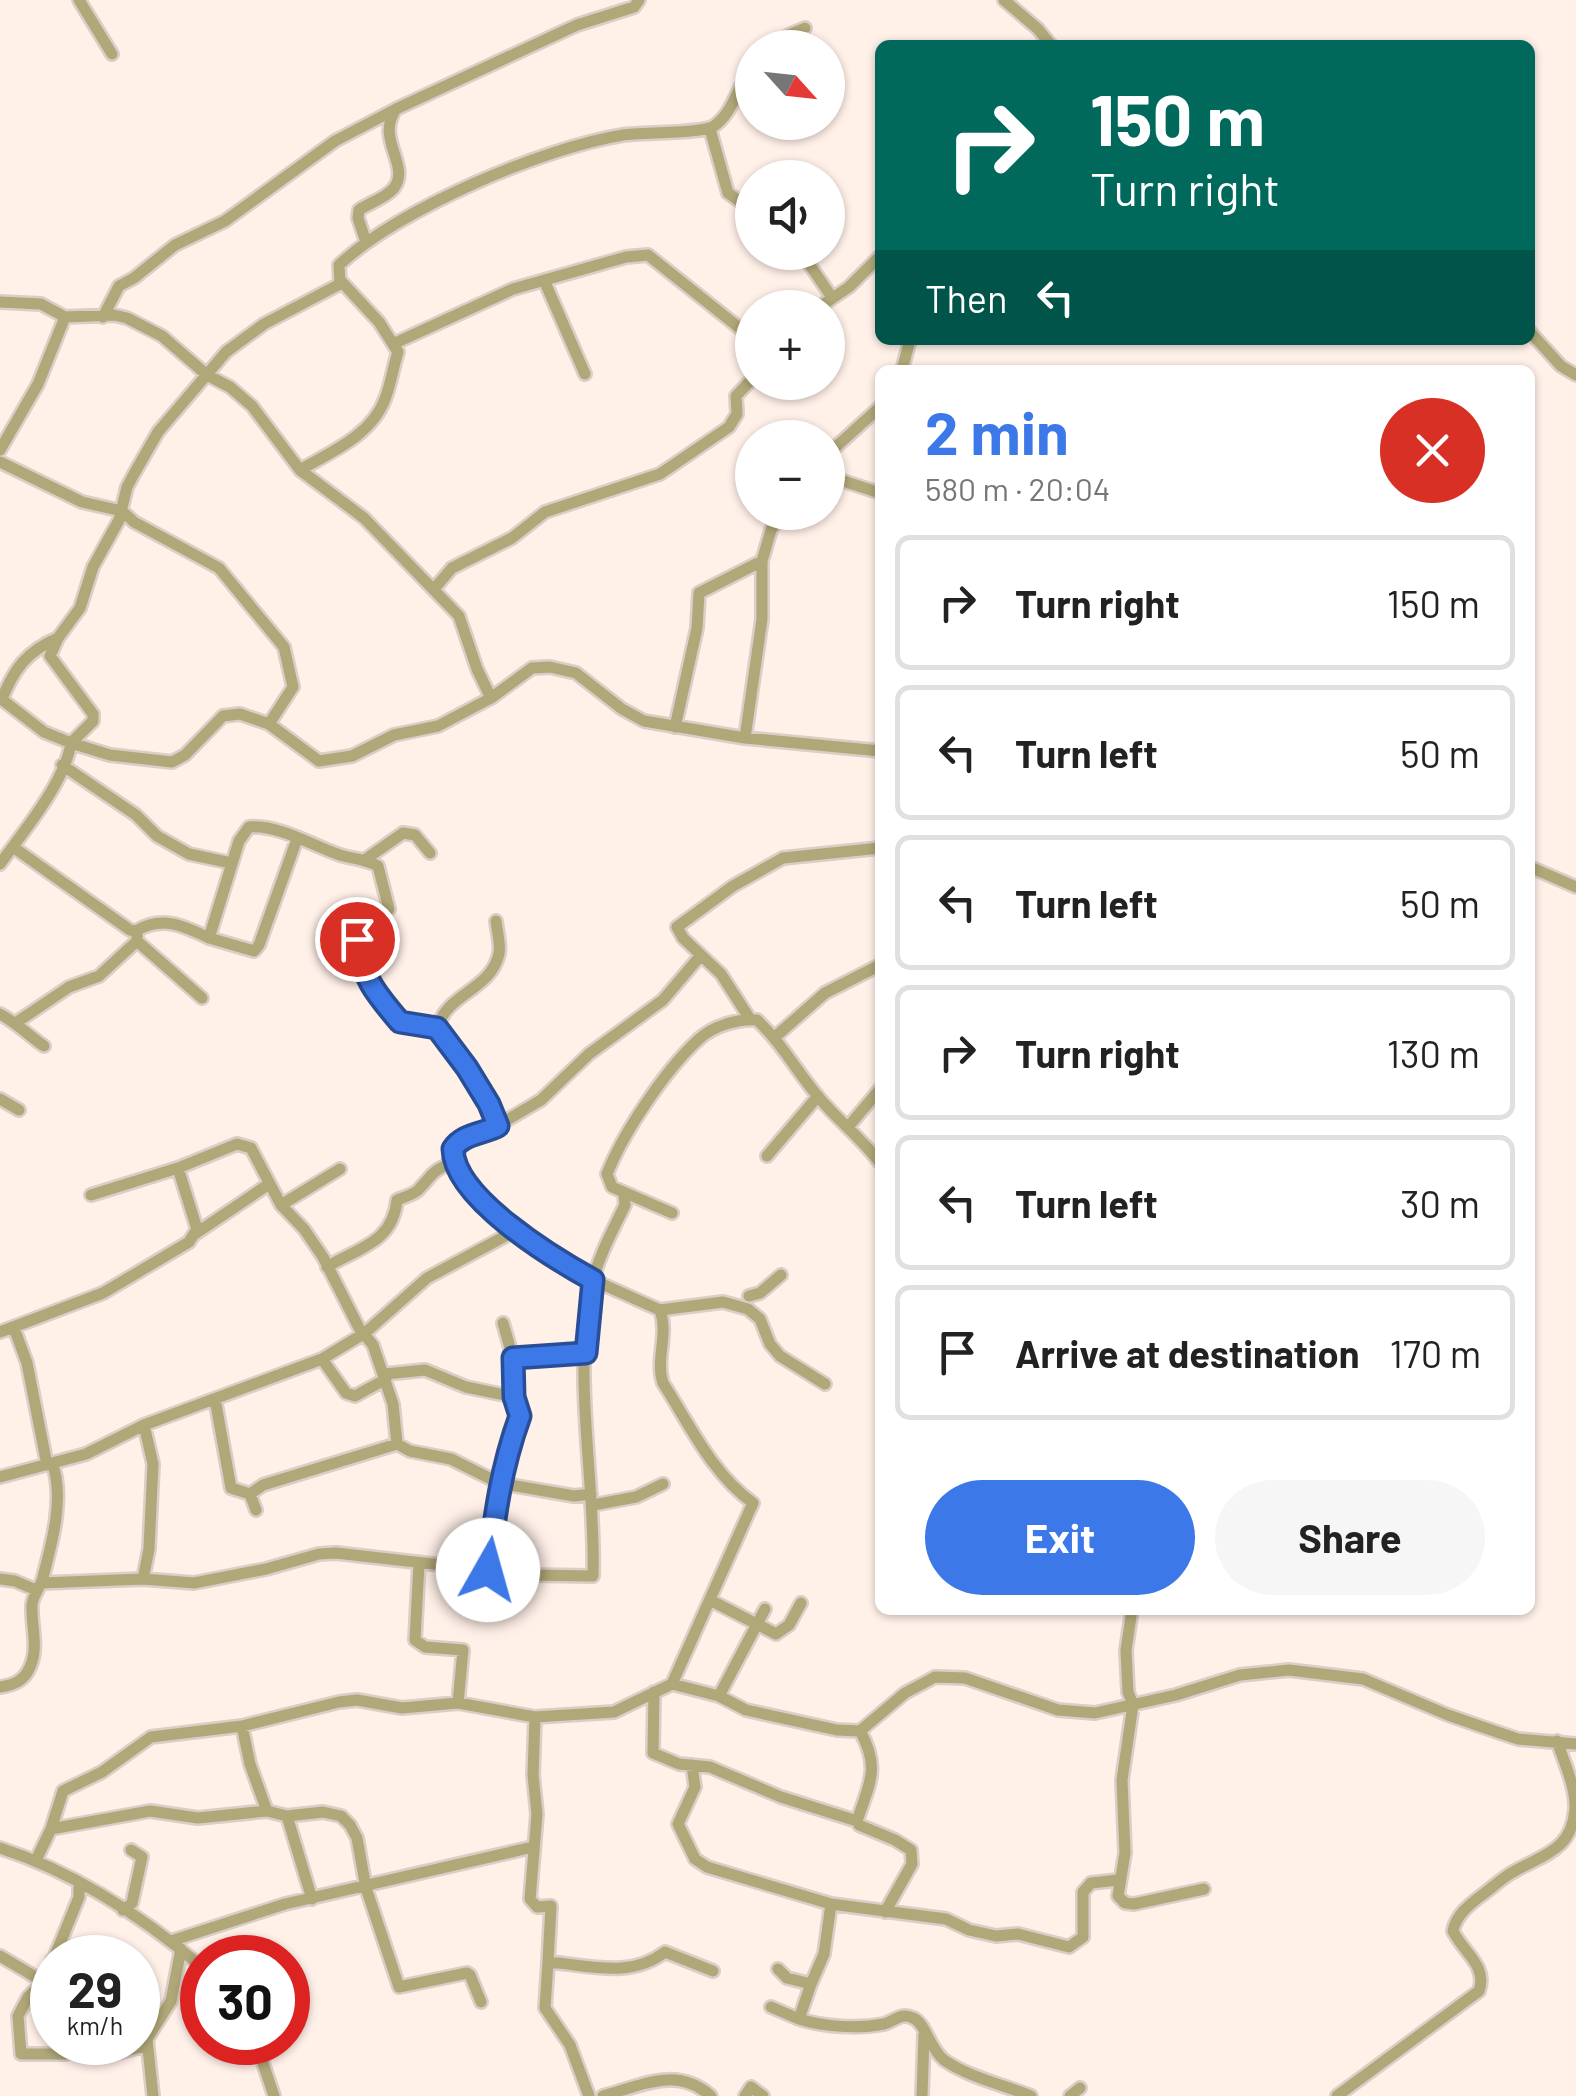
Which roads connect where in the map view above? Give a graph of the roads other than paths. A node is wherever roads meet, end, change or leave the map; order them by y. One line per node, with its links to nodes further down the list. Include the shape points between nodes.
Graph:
1 (79, 0): 7 (street)
2 (639, 0): 9 (street)
3 (1004, 0): 6 (street)
4 (805, 28): 5 (street)
5 (800, 30)
6 (1046, 40)
7 (112, 54)
8 (735, 99): 10 (street)
9 (396, 109): 12 (street, via 387,136 398,179 359,210); 19 (street, via 322,150 225,221 174,244 119,286)
10 (710, 129): 11 (street); 12 (street, via 621,135 530,159)
11 (735, 198)
12 (366, 242): 14 (street, via 339,264)
13 (875, 261): 16 (street)
14 (340, 280): 22 (street); 23 (street, via 264,324)
15 (544, 280): 20 (street, via 648,254); 22 (street); 24 (street)
16 (844, 290)
17 (0, 302): 18 (street, via 41,304)
18 (65, 317): 19 (street); 29 (street, via 38,384)
19 (103, 317): 23 (street, via 143,324)
20 (735, 324)
21 (1535, 338): 25 (street)
22 (393, 344): 31 (street, via 398,352 375,418)
23 (208, 374): 31 (street, via 252,406); 34 (street, via 158,432 126,487)
24 (585, 374)
25 (1576, 375)
26 (736, 400): 37 (street, via 729,427 660,474 545,512 512,538 452,568)
27 (875, 412): 28 (street)
28 (845, 439)
29 (0, 450)
30 (0, 462): 34 (street, via 82,502)
31 (300, 470): 37 (street, via 364,518)
32 (845, 482): 33 (street)
33 (875, 491)
34 (122, 512): 38 (street, via 92,566 80,608); 41 (street, via 220,568 284,647 293,687)
35 (771, 530): 36 (street)
36 (762, 561): 42 (street, via 699,593); 43 (street, via 762,619)
37 (434, 589): 39 (street, via 459,616)
38 (58, 638): 40 (street, via 14,669); 44 (street, via 52,663 93,714)
39 (491, 698): 41 (street, via 438,726 394,735 330,762); 42 (street, via 532,668 564,668 622,710)
40 (1, 699): 44 (street, via 44,732)
41 (269, 724): 44 (street, via 248,715 223,716 172,762)
42 (676, 727): 43 (street)
43 (745, 738): 45 (street)
44 (72, 743): 46 (street)
45 (875, 750)
46 (62, 765): 48 (street, via 49,798); 52 (street, via 188,854)
47 (297, 839): 51 (street); 52 (street, via 249,828); 58 (street, via 254,952)
48 (12, 847): 53 (street); 57 (street)
49 (875, 849): 59 (street, via 783,858 733,886 677,927)
50 (430, 853): 51 (street, via 415,835 402,834)
51 (366, 860): 65 (street, via 378,866 390,909 357,939 362,970 400,1022)
52 (231, 863): 58 (street)
53 (0, 864)
54 (1535, 869): 55 (street)
55 (1576, 887)
56 (496, 921): 65 (street, via 499,953 485,980 445,1008)
57 (137, 936): 58 (street, via 151,922 184,925); 61 (street); 64 (street, via 99,976)
58 (209, 938)
59 (702, 955): 63 (street); 72 (street, via 662,1000 589,1054 542,1100)
60 (875, 968): 66 (street, via 825,993)
61 (202, 998)
62 (0, 1014): 64 (street)
63 (750, 1019): 66 (street); 80 (street, via 700,1038 629,1129 606,1174)
64 (17, 1022): 67 (street)
65 (437, 1028): 72 (street)
66 (775, 1037): 69 (street)
67 (44, 1046)
68 (875, 1095): 73 (street)
69 (818, 1096): 73 (street); 74 (street)
70 (0, 1099): 71 (street)
71 (19, 1110)
72 (498, 1126): 76 (street, via 458,1142)
73 (849, 1126): 75 (street)
74 (767, 1156)
75 (875, 1157)
76 (454, 1162): 84 (street); 86 (street, via 397,1200 386,1233)
77 (178, 1168): 79 (street, via 244,1145); 81 (street); 85 (street)
78 (340, 1169): 82 (street)
79 (270, 1184): 82 (street); 85 (street)
80 (624, 1194): 83 (street); 88 (street)
81 (91, 1195)
82 (281, 1205): 86 (street)
83 (672, 1214)
84 (514, 1232): 88 (street); 94 (street, via 428,1278)
85 (196, 1234): 92 (street, via 103,1293)
86 (326, 1267): 94 (street)
87 (781, 1276): 89 (street)
88 (593, 1280): 90 (street); 95 (street)
89 (749, 1302): 90 (street); 99 (street, via 780,1356)
90 (660, 1310): 116 (street, via 662,1383 720,1472 753,1504)
91 (504, 1323): 96 (street)
92 (14, 1328): 93 (street); 104 (street)
93 (0, 1332)
94 (366, 1333): 97 (street); 98 (street)
95 (586, 1353): 96 (street); 109 (street)
96 (513, 1358): 100 (street)
97 (322, 1360): 98 (street, via 346,1393 356,1396); 101 (street)
98 (386, 1377): 100 (street, via 425,1370); 103 (street)
99 (825, 1384)
100 (514, 1397): 106 (street, via 520,1416)
101 (215, 1400): 102 (street); 108 (street, via 232,1488)
102 (144, 1425): 104 (street); 114 (street, via 153,1464)
103 (397, 1444): 106 (street); 108 (street)
104 (49, 1464): 105 (street); 115 (street, via 60,1482)
105 (0, 1477)
106 (498, 1483): 109 (street); 112 (street)
107 (663, 1484): 109 (street, via 636,1497)
108 (250, 1494): 110 (street)
109 (592, 1500): 112 (street, via 593,1576)
110 (256, 1510)
111 (419, 1562): 112 (street); 114 (street, via 320,1554 216,1580); 125 (street, via 415,1640 425,1648 463,1650)
112 (488, 1570)
113 (0, 1579): 115 (street)
114 (143, 1579): 115 (street)
115 (39, 1586): 122 (street, via 32,1604 31,1665 23,1679)
116 (710, 1600): 120 (street); 121 (street)
117 (802, 1603): 120 (street, via 782,1632)
118 (765, 1609): 120 (street)
119 (1131, 1615): 126 (street, via 1126,1650)
120 (758, 1622): 124 (street)
121 (672, 1684): 123 (street); 124 (street)
122 (0, 1686)
123 (654, 1692): 127 (street, via 614,1712); 132 (street, via 652,1753)
124 (718, 1696): 129 (street, via 746,1710)
125 (458, 1703): 127 (street); 128 (street, via 402,1708 338,1702)
126 (1133, 1705): 129 (street, via 1096,1714 1058,1710 965,1678 936,1677); 130 (street, via 1240,1675 1316,1670 1374,1682 1518,1739); 141 (street)
127 (535, 1717): 137 (street)
128 (242, 1726): 133 (street); 136 (street, via 152,1738 63,1791)
129 (860, 1731): 135 (street, via 872,1752 872,1774)
130 (1557, 1741): 131 (street); 177 (street, via 1575,1809 1565,1839 1546,1858 1512,1872 1455,1922 1453,1931 1480,1969 1478,1990)
131 (1576, 1744)
132 (692, 1766): 135 (street); 146 (street, via 695,1787 678,1824 695,1859)
133 (267, 1811): 134 (street); 136 (street, via 198,1818 150,1811)
134 (287, 1816): 143 (street, via 342,1816 357,1838); 145 (street)
135 (857, 1821): 148 (street, via 912,1850 912,1864)
136 (51, 1829): 140 (street)
137 (533, 1847): 143 (street); 153 (street, via 530,1899 537,1907 551,1906)
138 (0, 1848): 140 (street)
139 (131, 1850): 147 (street, via 142,1857 132,1902)
140 (36, 1860): 142 (street)
141 (1118, 1880): 144 (street, via 1124,1903); 148 (street, via 1083,1892 1084,1936 1069,1947)
142 (80, 1883): 147 (street); 149 (street)
143 (366, 1888): 145 (street); 159 (street, via 399,1986 466,1973)
144 (1204, 1890)
145 (312, 1899): 150 (street, via 214,1925)
146 (831, 1904): 148 (street); 157 (street, via 824,1954)
147 (124, 1910): 150 (street)
148 (885, 1912)
149 (63, 1935)
150 (176, 1945): 151 (street); 161 (street, via 171,2001)
151 (180, 1948)
152 (0, 1956): 156 (street)
153 (548, 1962): 155 (street, via 633,1970 666,1952); 170 (street, via 545,2008 570,2045)
154 (778, 1969): 157 (street)
155 (713, 1971)
156 (30, 1974)
157 (811, 1984): 162 (street)
158 (30, 1996): 164 (street, via 18,2016 21,2054)
159 (481, 2002)
160 (771, 2007): 162 (street)
161 (160, 2018)
162 (799, 2019): 163 (street, via 820,2026 886,2024 902,2015 922,2023)
163 (924, 2033): 175 (street); 176 (street, via 947,2062)
164 (30, 2054)
165 (149, 2065): 168 (street)
166 (264, 2065): 169 (street)
167 (638, 2091): 171 (street); 172 (street, via 671,2076)
168 (153, 2096)
169 (274, 2096)
170 (588, 2096)
171 (604, 2096)
172 (712, 2096)
173 (745, 2096): 174 (street, via 750,2087)
174 (763, 2096)
175 (922, 2096)
176 (1031, 2096)
177 (1337, 2096)

